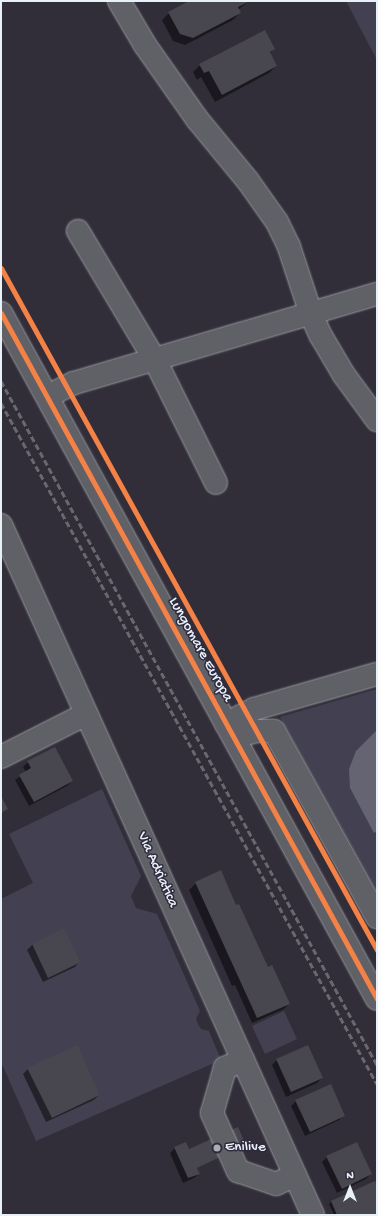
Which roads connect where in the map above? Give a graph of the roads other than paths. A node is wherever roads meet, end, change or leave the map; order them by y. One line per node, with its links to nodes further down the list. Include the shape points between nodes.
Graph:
1 (119, 1): 5 (street, via 145,45 197,119 248,181 277,222 289,247)
2 (78, 231): 6 (street)
3 (377, 294): 5 (street)
4 (1, 313): 7 (street, Lungomare Europa)
5 (311, 314): 6 (street); 8 (street, via 344,375)
6 (155, 360): 7 (street, via 74,383); 9 (street)
7 (48, 396): 13 (street, Lungomare Europa)
8 (377, 420)
9 (216, 483)
10 (1, 525): 12 (street, Via Adriatica)
11 (377, 674): 13 (street, via 254,709)
12 (86, 714): 14 (street); 17 (street, Via Adriatica)
13 (230, 730): 15 (street, via 274,731); 16 (street, Lungomare Europa)
14 (1, 757)
15 (377, 918)
16 (377, 999)
17 (243, 1060): 18 (street, Via Adriatica); 18 (street, via 225,1068 212,1113 238,1171 276,1184)
18 (295, 1175): 19 (street, Via Adriatica)
19 (313, 1215)

